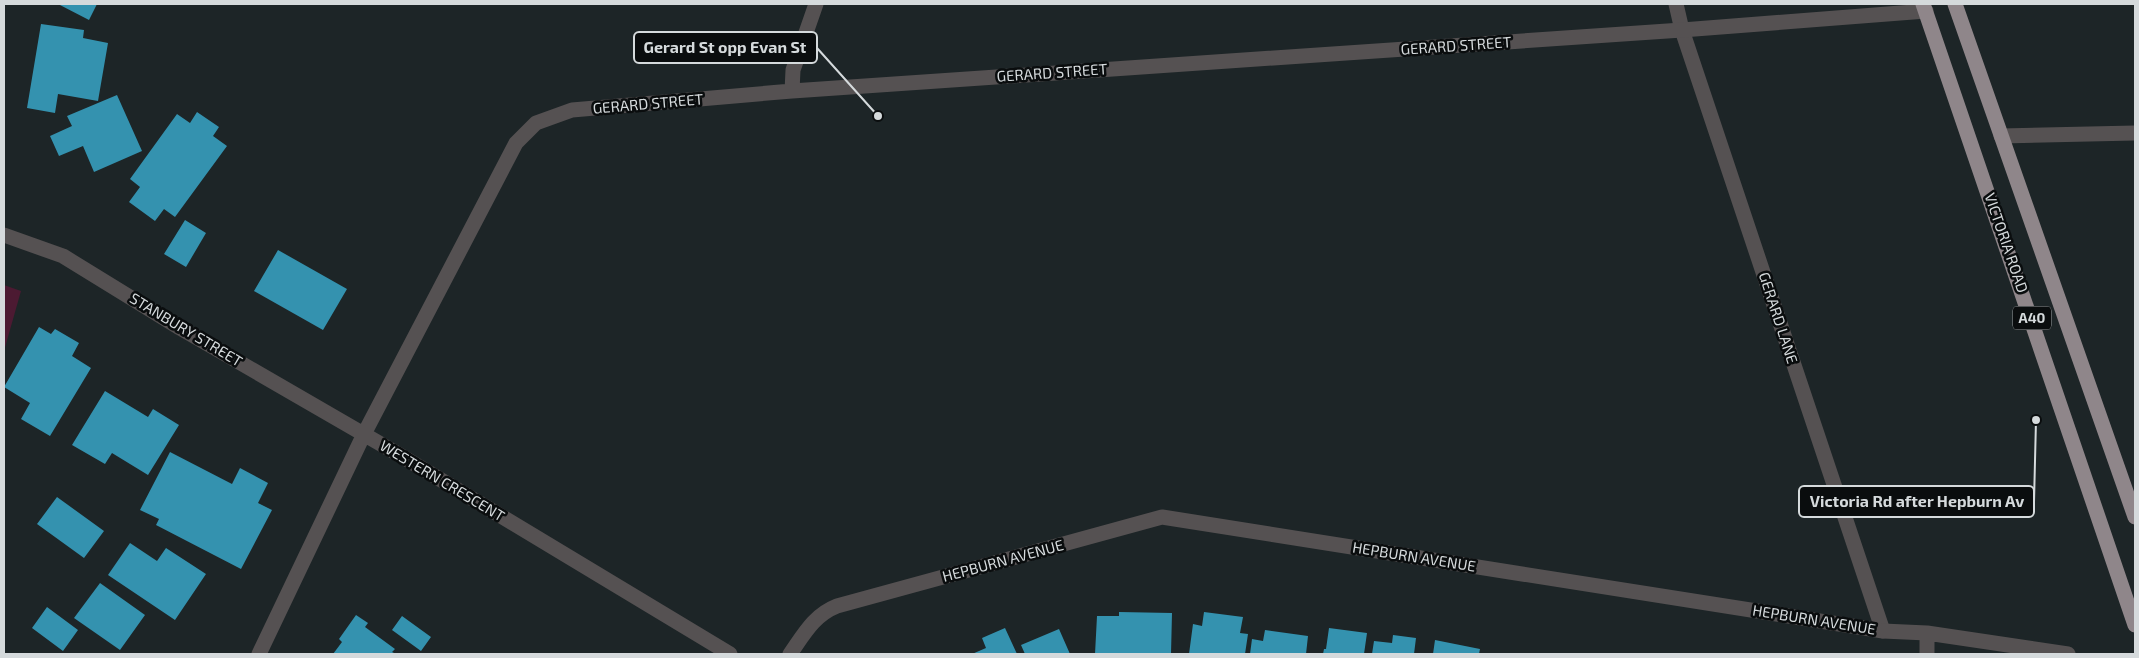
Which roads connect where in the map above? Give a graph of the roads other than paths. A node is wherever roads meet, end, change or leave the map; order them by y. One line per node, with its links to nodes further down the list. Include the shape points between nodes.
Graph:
1 (816, 4): 6 (street, via 793,70)
2 (1676, 4): 5 (street, GERARD LANE)
3 (1956, 4): 8 (highway, VICTORIA ROAD / A40)
4 (1924, 7): 5 (street, GERARD STREET); 12 (highway, VICTORIA ROAD / A40)
5 (1682, 30): 6 (street, GERARD STREET); 13 (street, GERARD LANE)
6 (792, 91): 10 (street, GERARD STREET, via 572,110 536,123 516,143)
7 (2135, 133): 8 (street)
8 (2001, 136): 11 (highway, VICTORIA ROAD / A40)
9 (4, 235): 10 (street, STANBURY STREET, via 63,256)
10 (364, 434): 15 (street, WESTERN CRESCENT); 16 (street, WESTERN CRESCENT)
11 (2135, 517)
12 (2135, 625)
13 (1882, 631): 14 (street, HEPBURN AVENUE); 17 (street, HEPBURN AVENUE, via 1162,517 837,606 815,618)
14 (1927, 633): 18 (street); 19 (street, HEPBURN AVENUE)
15 (259, 654)
16 (730, 654)
17 (790, 654)
18 (1927, 654)
19 (2068, 654)

